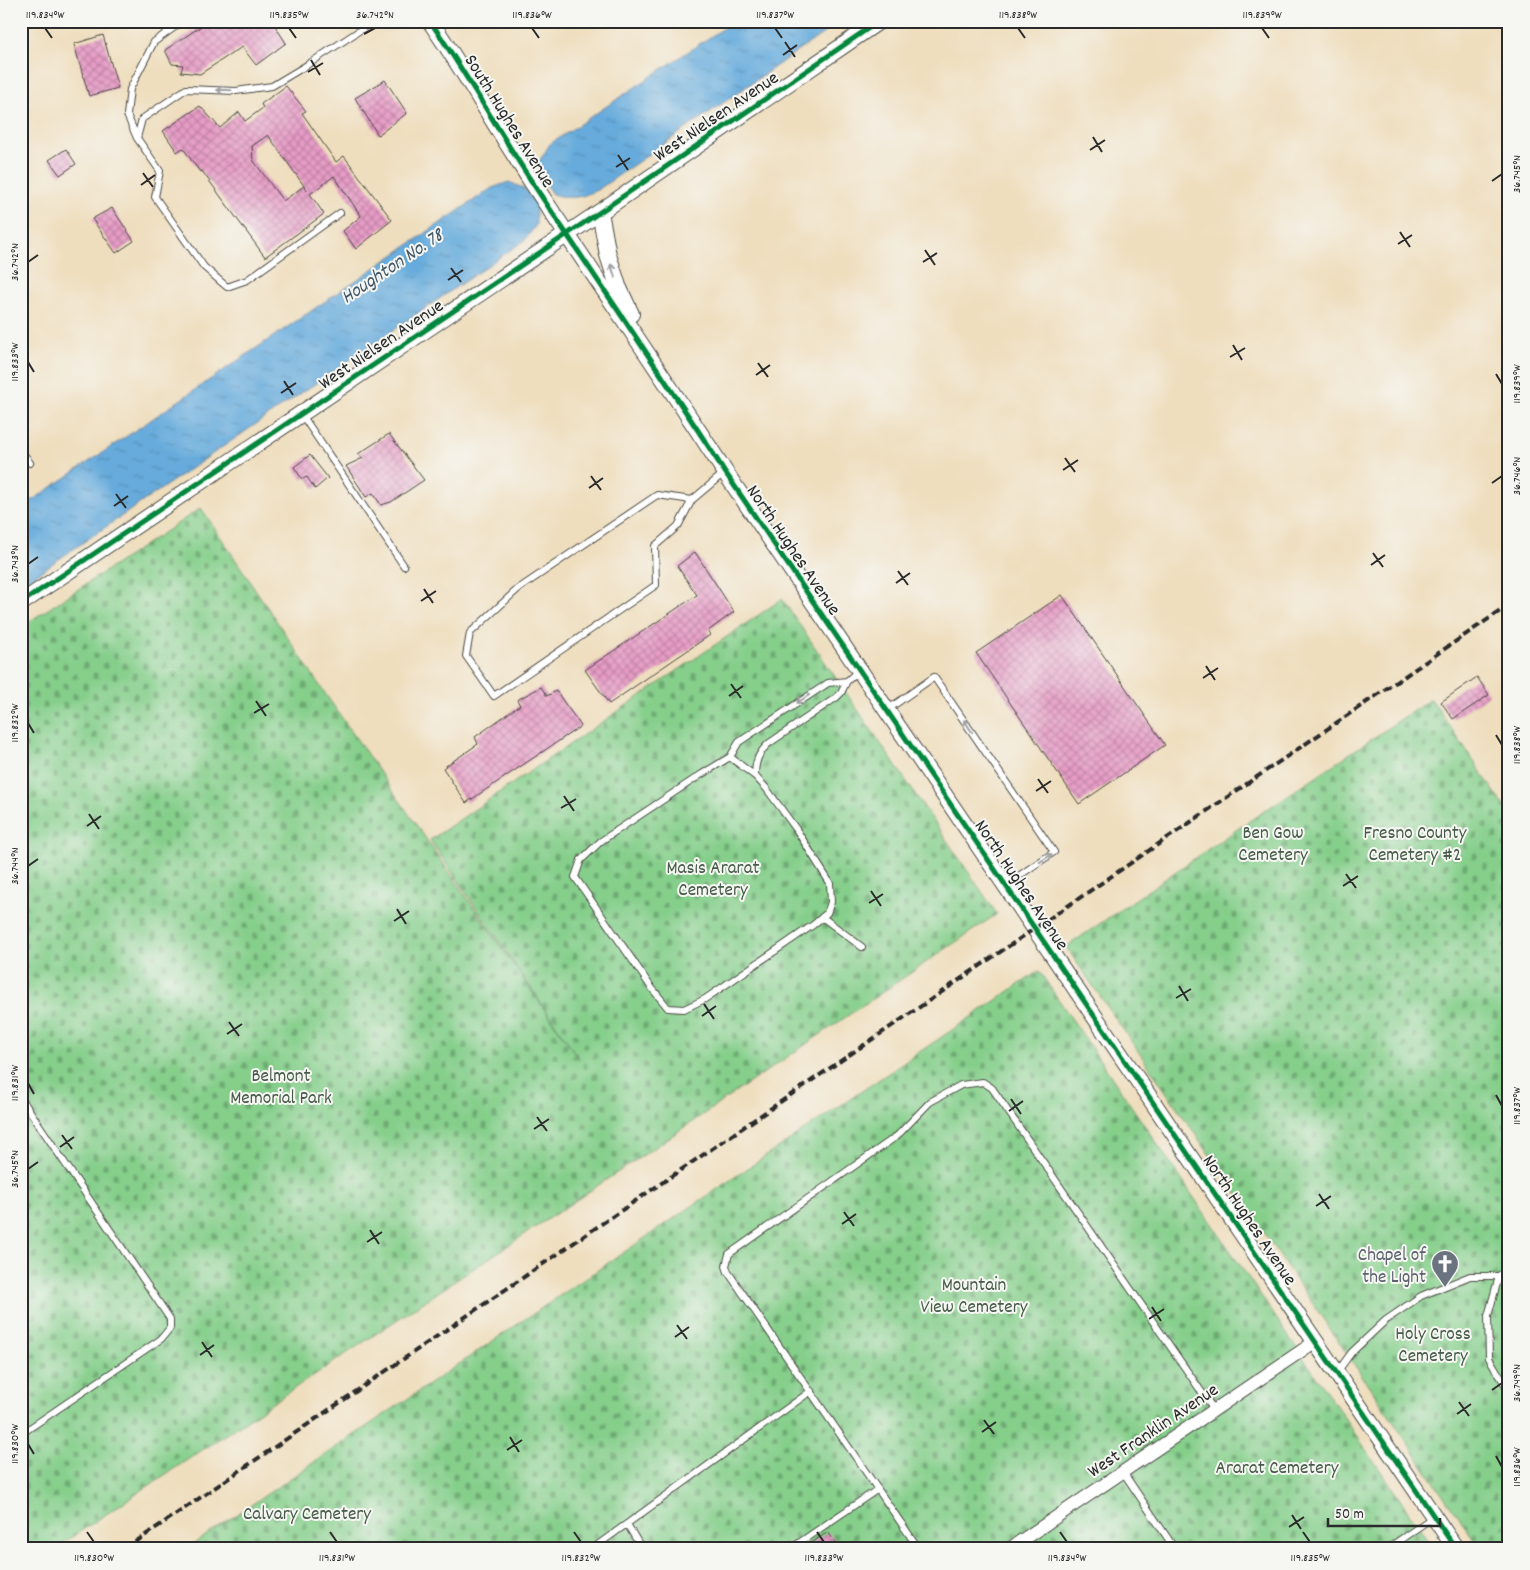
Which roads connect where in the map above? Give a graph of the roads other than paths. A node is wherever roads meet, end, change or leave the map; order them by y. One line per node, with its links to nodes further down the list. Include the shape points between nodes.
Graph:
1 (183, 21): 5 (lane, via 154,42 130,90 127,115)
2 (374, 21): 5 (lane, one-way to 5, via 272,86 236,91 186,89 142,119)
3 (430, 21): 8 (street, South Hughes Avenue)
4 (879, 21): 6 (street, West Nielsen Avenue)
5 (137, 138): 7 (lane, via 160,172 154,197 204,267 227,287 247,280)
6 (600, 212): 8 (street, West Nielsen Avenue); 9 (street, one-way to 6, via 618,286)
7 (340, 213)
8 (567, 234): 9 (street, North Hughes Avenue); 10 (street, West Nielsen Avenue)
9 (655, 363): 13 (street, North Hughes Avenue)
10 (302, 414): 15 (lane); 16 (street, West Nielsen Avenue)
11 (21, 450): 12 (lane)
12 (30, 463)
13 (725, 472): 14 (lane); 17 (street, North Hughes Avenue)
14 (692, 500): 14 (lane, via 678,526 655,546 656,585 494,696 466,656 470,633 518,589 657,495)
15 (404, 566)
16 (21, 603)
17 (853, 675): 18 (street, North Hughes Avenue); 19 (lane, one-way to 19, via 820,688 739,742); 20 (lane, via 837,697 768,744 755,764)
18 (886, 710): 21 (street, North Hughes Avenue); 21 (lane, one-way to 18, via 1054,852 934,677)
19 (730, 757): 20 (lane); 22 (lane, via 601,842 581,860 575,878 668,1008 684,1009 704,999 766,959)
20 (755, 776): 22 (lane, via 796,829 830,883 831,902)
21 (1006, 884): 27 (street, North Hughes Avenue)
22 (822, 917): 23 (lane)
23 (862, 947)
24 (21, 1098): 32 (lane, via 170,1319 170,1328 161,1339)
25 (1509, 1268): 26 (lane)
26 (1499, 1276): 28 (lane, via 1470,1276 1422,1296 1386,1320 1351,1353); 30 (lane, via 1488,1316 1489,1358)
27 (1316, 1341): 28 (street, North Hughes Avenue); 31 (street, West Franklin Avenue)
28 (1337, 1372): 35 (street, North Hughes Avenue)
29 (812, 1391): 31 (lane, via 728,1272 729,1254 897,1136 930,1102 961,1085 984,1082 992,1088); 34 (lane); 36 (lane)
30 (1509, 1391)
31 (1214, 1410): 33 (street, West Franklin Avenue)
32 (21, 1434)
33 (1122, 1472): 41 (street, West Franklin Avenue); 42 (lane)
34 (878, 1489): 39 (lane); 40 (lane)
35 (1434, 1516): 43 (lane); 44 (street, North Hughes Avenue)
36 (627, 1524): 37 (lane); 38 (lane)
37 (592, 1549)
38 (642, 1549)
39 (790, 1549)
40 (919, 1549)
41 (1009, 1549)
42 (1175, 1549)
43 (1387, 1549)
44 (1456, 1549)

